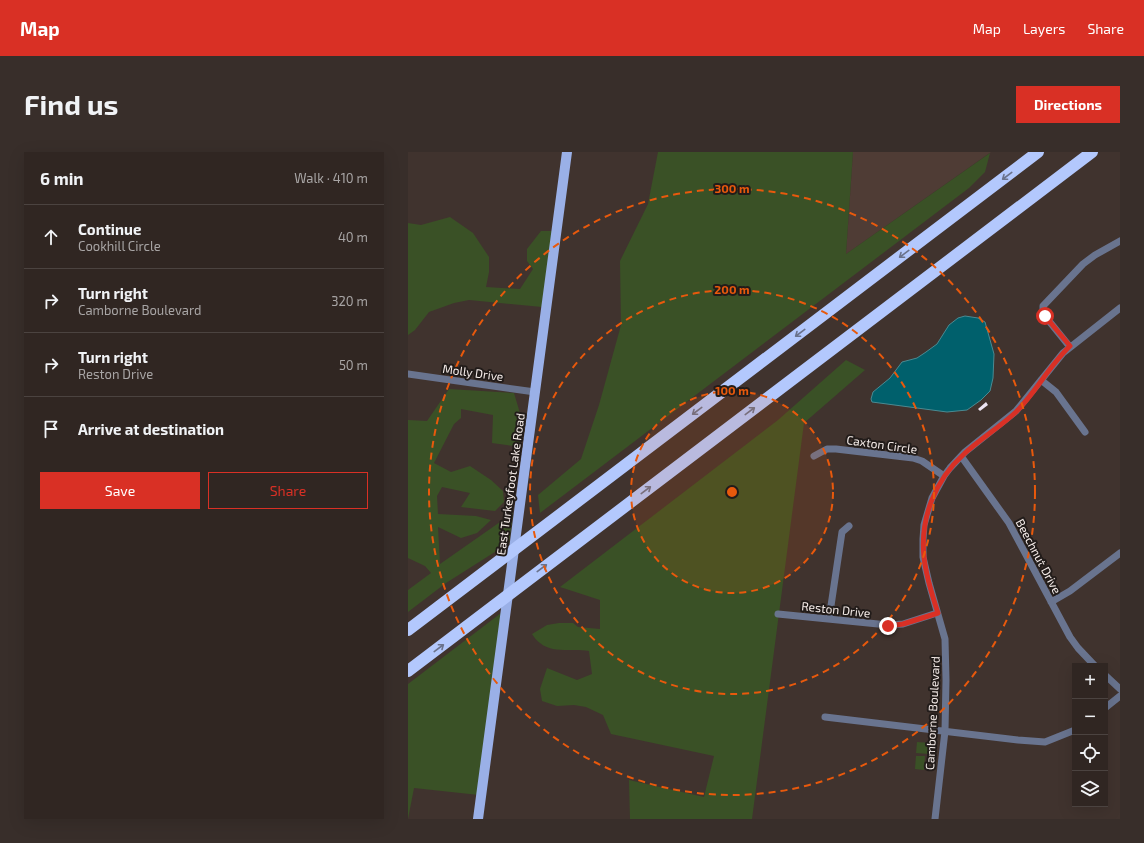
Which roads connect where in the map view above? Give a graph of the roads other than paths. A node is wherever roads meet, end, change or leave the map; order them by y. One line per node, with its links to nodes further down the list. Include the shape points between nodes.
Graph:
1 (567, 152): 9 (main road, East Turkeyfoot Lake Road)
2 (1038, 152): 20 (highway, one-way to 20)
3 (1092, 152): 22 (highway, one-way to 3)
4 (1120, 241): 6 (street, via 1083,264 1042,306 1043,314)
5 (1120, 308): 6 (street, Camborne Boulevard)
6 (1070, 346): 8 (street, Camborne Boulevard)
7 (408, 374): 9 (street, Molly Drive)
8 (1041, 380): 10 (street, via 1056,392); 12 (street, Camborne Boulevard, via 1016,412)
9 (535, 392): 30 (main road, East Turkeyfoot Lake Road)
10 (1085, 432)
11 (814, 456): 13 (street, Caxton Circle, via 827,449 836,449 906,457 922,461)
12 (961, 456): 13 (street, Camborne Boulevard); 16 (street, Beechnut Drive, via 1009,523)
13 (944, 476): 17 (street, Camborne Boulevard, via 932,498 924,525 923,539 925,565)
14 (849, 526): 19 (street, via 842,532)
15 (1120, 553): 16 (street, via 1070,591)
16 (1051, 602): 21 (street, Beechnut Drive, via 1073,642)
17 (938, 613): 19 (street, Reston Drive, via 888,626); 28 (street, Camborne Boulevard, via 946,646)
18 (778, 614): 19 (street, Reston Drive)
19 (829, 619)
20 (408, 630)
21 (1092, 663)
22 (408, 671)
23 (1108, 678): 24 (street)
24 (1120, 689)
25 (1120, 696): 26 (street)
26 (1108, 706)
27 (825, 717): 28 (street)
28 (944, 731): 29 (street, via 1045,742); 31 (street, Camborne Boulevard)
29 (1072, 731)
30 (478, 819)
31 (935, 819)

